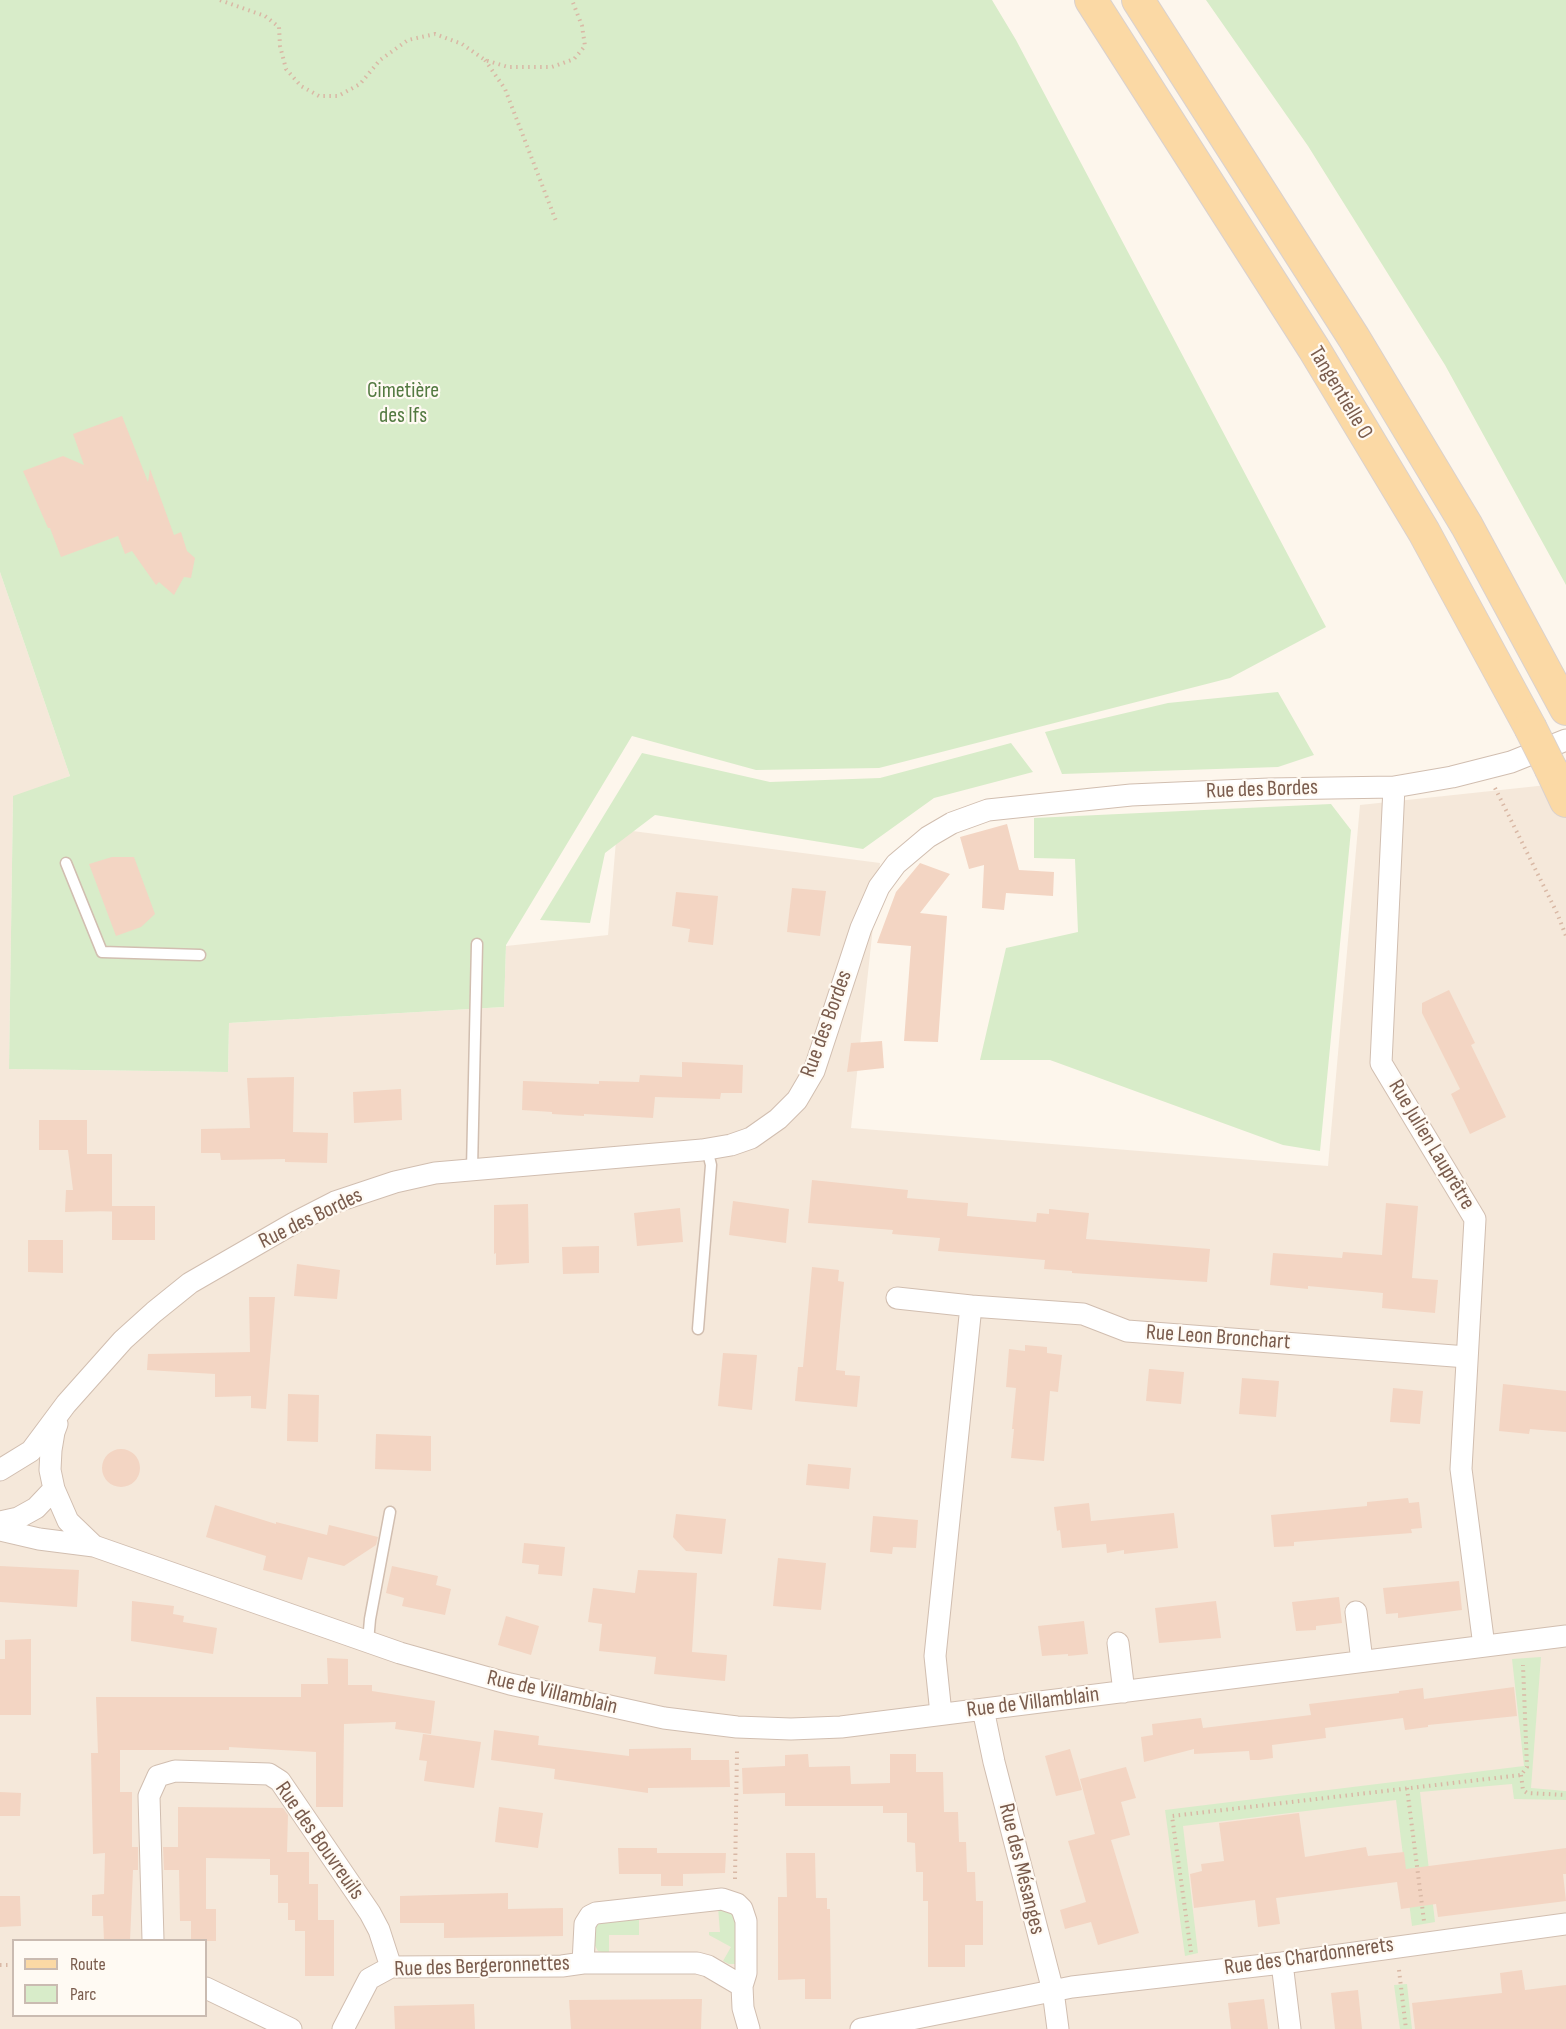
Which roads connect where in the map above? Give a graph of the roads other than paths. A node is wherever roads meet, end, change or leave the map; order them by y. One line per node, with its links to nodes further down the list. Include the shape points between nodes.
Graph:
1 (1091, 0): 6 (main road, Tangentielle O, bridge, via 1314,349 1424,532)
2 (1138, 0): 3 (main road, Tangentielle O, via 1467,526)
3 (1566, 709)
4 (1566, 740): 5 (street, Rue des Bordes, via 1512,762)
5 (1394, 787): 10 (street, Rue des Bordes, via 1131,795 988,810 952,823 896,864 879,887 861,928 814,1071 797,1100 751,1138); 15 (street, Rue Julien Lauprêtre, via 1382,1063 1475,1219)
6 (1566, 801)
7 (66, 863): 9 (lane, via 102,952)
8 (477, 944): 11 (lane)
9 (200, 955)
10 (707, 1149): 11 (street, Rue des Bordes); 14 (lane, via 711,1165)
11 (472, 1169): 16 (street, Rue des Bordes, via 395,1182 335,1202 228,1260 154,1311)
12 (897, 1298): 13 (street, Rue Leon Bronchart)
13 (971, 1306): 15 (street, Rue Leon Bronchart, via 1083,1314 1127,1331); 31 (street, via 935,1656)
14 (698, 1329)
15 (1467, 1357): 27 (street, Rue Julien Lauprêtre, via 1461,1469)
16 (66, 1404): 17 (street, Rue des Bordes, via 31,1451); 18 (street, Rue des Bordes, via 51,1450)
17 (0, 1470)
18 (54, 1489): 20 (street, via 36,1508); 22 (street, Rue des Bordes, via 68,1521)
19 (390, 1512): 25 (lane)
20 (0, 1522)
21 (0, 1530): 22 (street, Rue de Villamblain)
22 (94, 1546): 25 (street, Rue de Villamblain)
23 (1356, 1612): 28 (street)
24 (1566, 1636): 27 (street, Rue de Villamblain)
25 (368, 1642): 31 (street, Rue de Villamblain, via 530,1689 664,1718 791,1729 842,1727)
26 (1118, 1643): 29 (street, Rue de Villamblain)
27 (1484, 1646): 28 (street, Rue de Villamblain)
28 (1362, 1661): 29 (street, Rue de Villamblain)
29 (1124, 1692): 30 (street, Rue de Villamblain)
30 (983, 1709): 31 (street, Rue de Villamblain); 39 (street, Rue des Mésanges)
31 (941, 1714)
32 (1566, 1924): 35 (street, Rue des Chardonnerets)
33 (153, 1939): 36 (street, Rue des Bouvreuils, via 149,1796 158,1776 175,1771 268,1774 280,1780 370,1913)
34 (583, 1963): 36 (street, Rue des Bergeronnettes); 37 (street, Rue des Bergeronnettes, via 697,1963); 37 (street, Rue des Bergeronnettes, via 585,1924 596,1913 722,1899 737,1904 746,1921 746,1973)
35 (1282, 1963): 39 (street, Rue des Chardonnerets); 45 (street)
36 (391, 1967): 42 (street, Rue des Bergeronnettes, via 369,1979)
37 (742, 1986): 43 (street, via 743,2008)
38 (207, 1988): 41 (street)
39 (1053, 1991): 40 (street, Rue des Chardonnerets); 44 (street, Rue des Mésanges)
40 (869, 2028)
41 (291, 2029)
42 (343, 2029)
43 (750, 2029)
44 (1058, 2029)
45 (1290, 2029)

